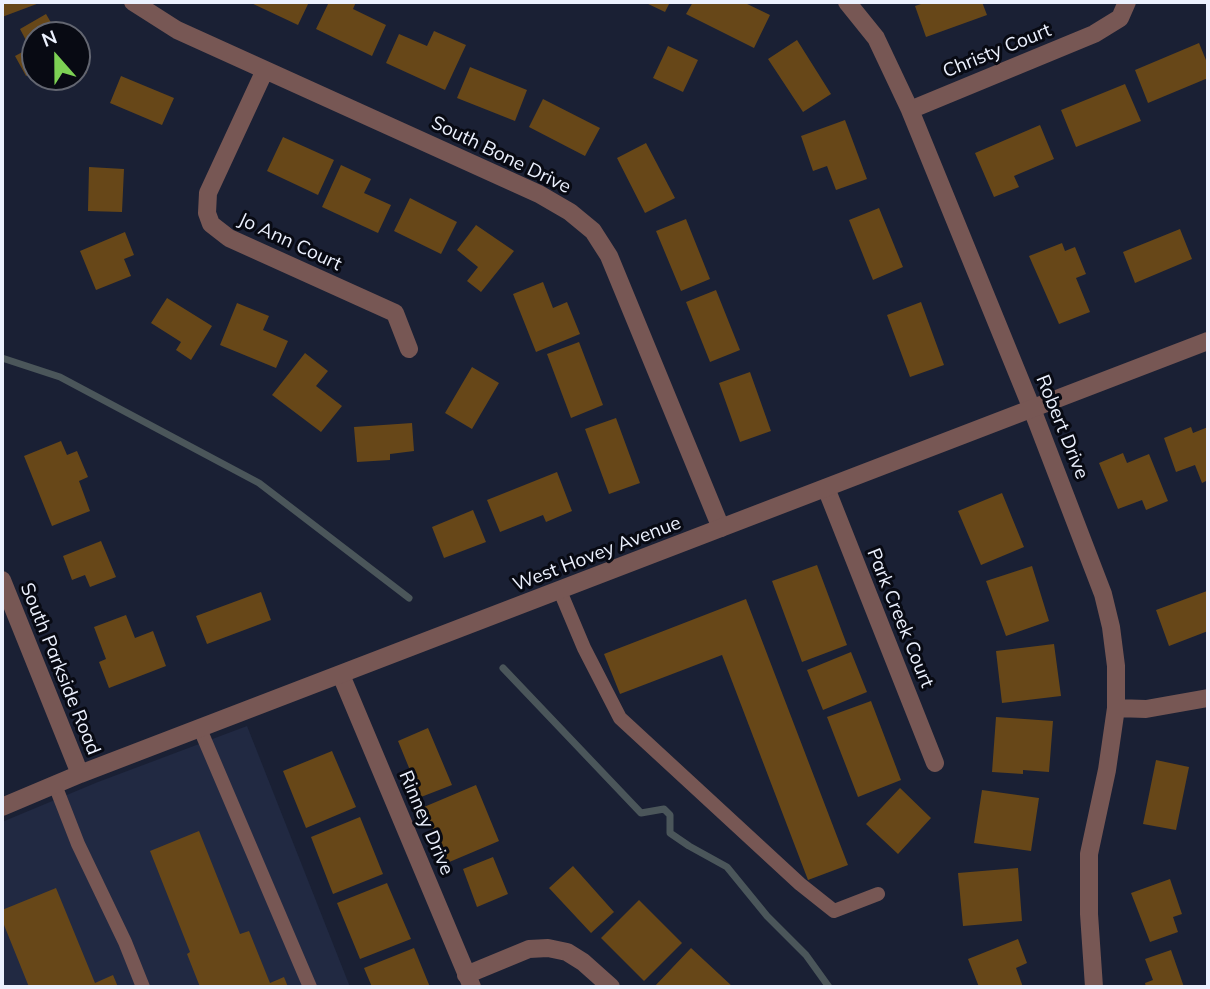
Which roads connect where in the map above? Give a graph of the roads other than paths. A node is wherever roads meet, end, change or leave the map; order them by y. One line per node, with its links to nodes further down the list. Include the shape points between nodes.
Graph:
1 (133, 2): 4 (street, South Bone Drive, via 177,30)
2 (846, 2): 5 (street, Robert Drive, via 876,38)
3 (1127, 2): 5 (street, Christy Court, via 1119,18 1094,34)
4 (265, 70): 7 (street, Jo Ann Court, via 208,193 211,224 229,238 395,313); 10 (street, South Bone Drive, via 539,194 593,231 609,256)
5 (910, 110): 8 (street, Robert Drive)
6 (1208, 341): 8 (street, West Hovey Avenue)
7 (409, 349)
8 (1032, 409): 9 (street, West Hovey Avenue); 15 (street, Robert Drive, via 1103,594 1116,666)
9 (826, 488): 10 (street, West Hovey Avenue); 17 (street, Park Creek Court)
10 (721, 528): 12 (street, West Hovey Avenue)
11 (2, 580): 18 (street, South Parkside Road)
12 (560, 590): 13 (street, West Hovey Avenue); 21 (lane, via 620,718 834,911)
13 (341, 675): 16 (street, West Hovey Avenue); 22 (street, Rinney Drive)
14 (1208, 698): 15 (street, via 1146,709)
15 (1116, 708): 26 (street, Robert Drive, via 1089,854)
16 (200, 729): 18 (street, West Hovey Avenue); 24 (lane)
17 (935, 763)
18 (80, 774): 19 (street, West Hovey Avenue)
19 (55, 786): 20 (street, West Hovey Avenue); 23 (lane)
20 (2, 807)
21 (878, 894)
22 (469, 981): 25 (street, via 529,949 548,948 567,952)
23 (143, 987)
24 (310, 987)
25 (611, 987)
26 (1094, 987)

